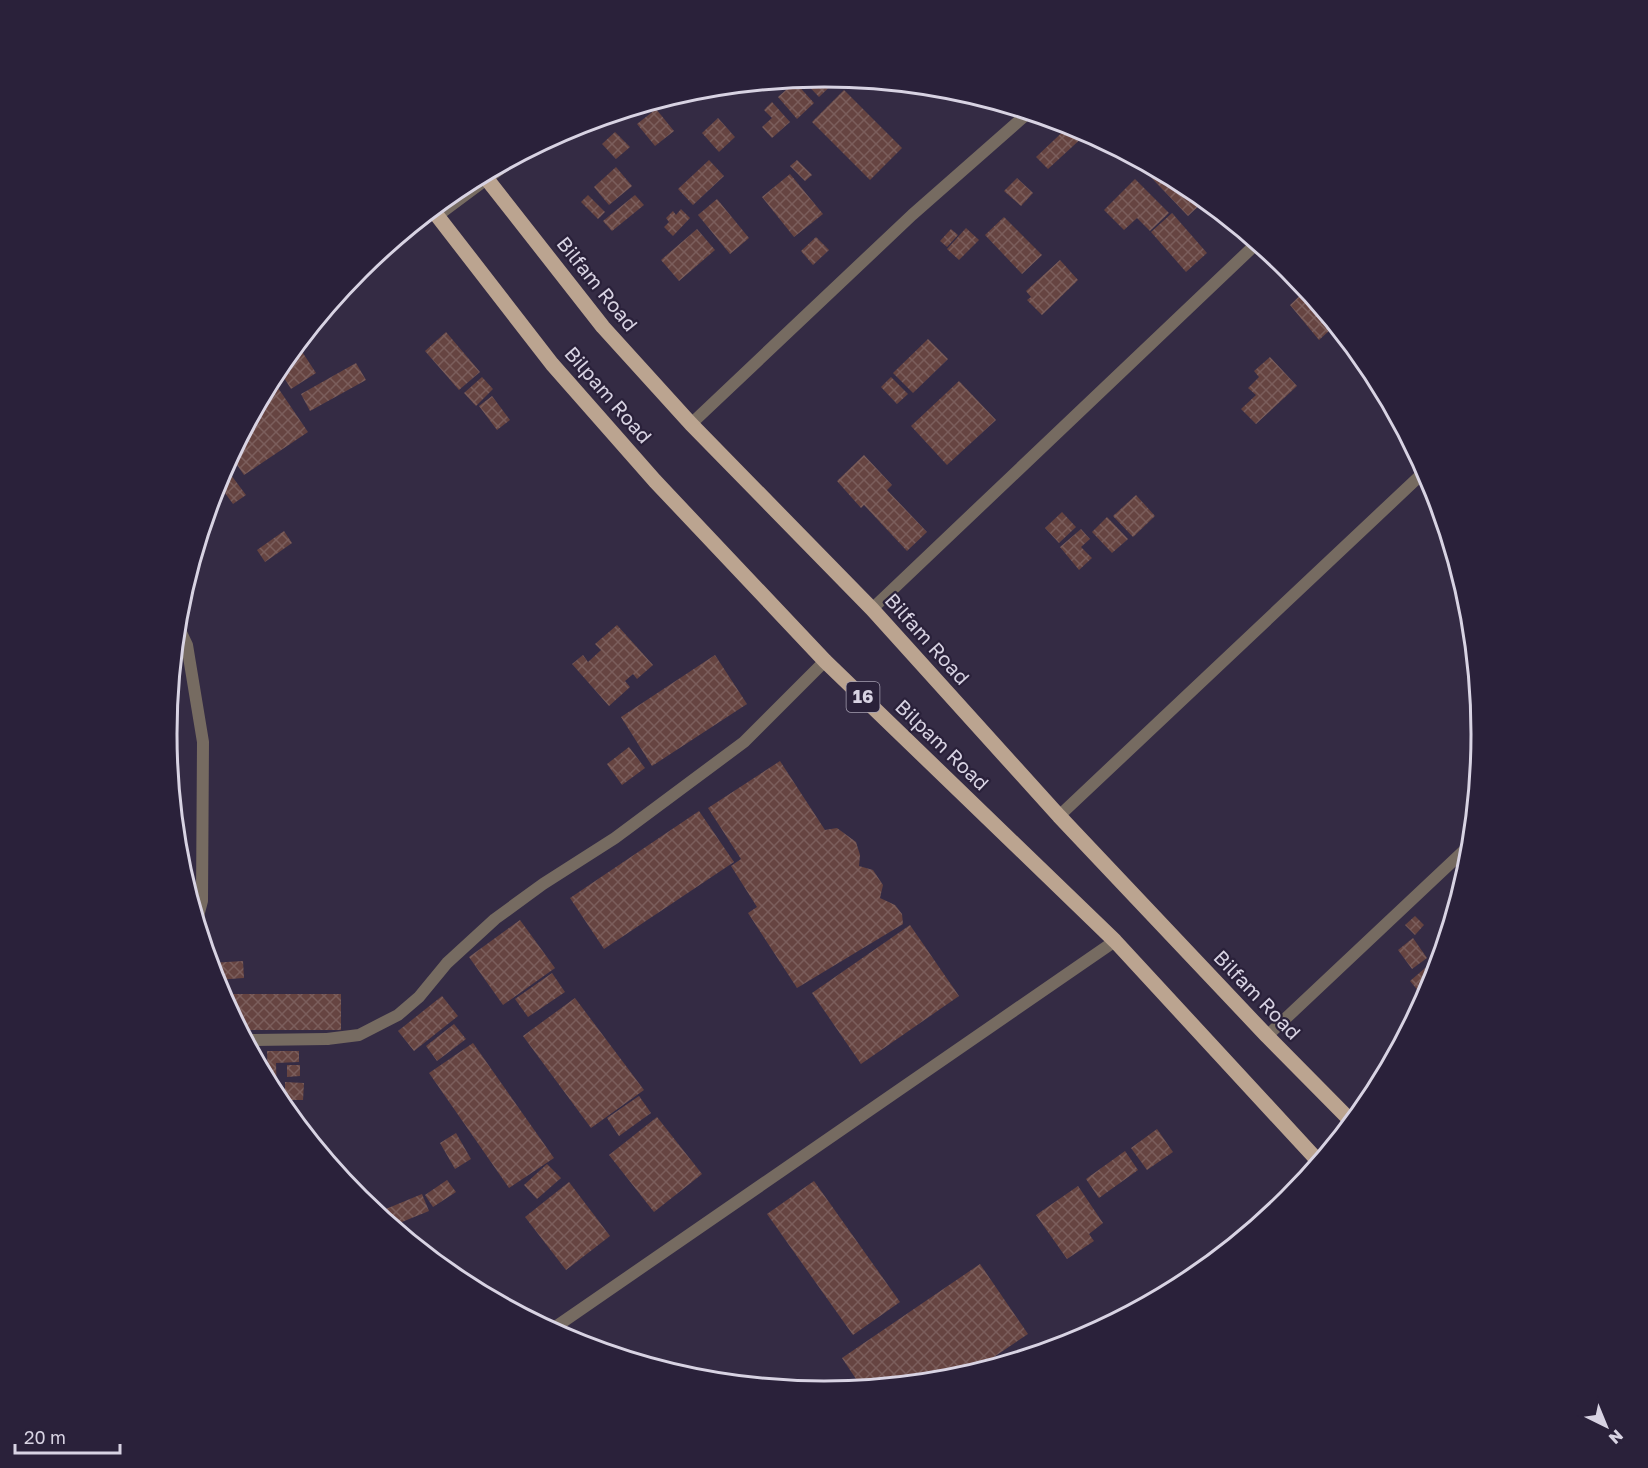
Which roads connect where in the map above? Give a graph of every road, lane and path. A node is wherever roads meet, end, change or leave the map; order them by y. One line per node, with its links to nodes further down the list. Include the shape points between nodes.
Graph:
1 (1022, 118): 5 (street, via 912,215)
2 (488, 181): 5 (main road, Bilfam Road, via 603,327)
3 (437, 216): 9 (main road, Bilpam Road / 16, via 552,364)
4 (1251, 248): 7 (street)
5 (691, 424): 7 (main road, Bilfam Road)
6 (1418, 478): 10 (street)
7 (872, 609): 10 (main road, Bilfam Road)
8 (184, 640): 12 (street, via 203,742)
9 (825, 661): 13 (main road, Bilpam Road / 16); 15 (street, via 744,742 615,838 495,919 398,1015 359,1035)
10 (1059, 816): 14 (main road, Bilfam Road)
11 (1460, 855): 14 (street)
12 (200, 906)
13 (1115, 941): 17 (main road, Bilpam Road / 16); 18 (street)
14 (1267, 1036): 16 (main road, Bilfam Road)
15 (254, 1040)
16 (1346, 1116)
17 (1314, 1156)
18 (559, 1324)

